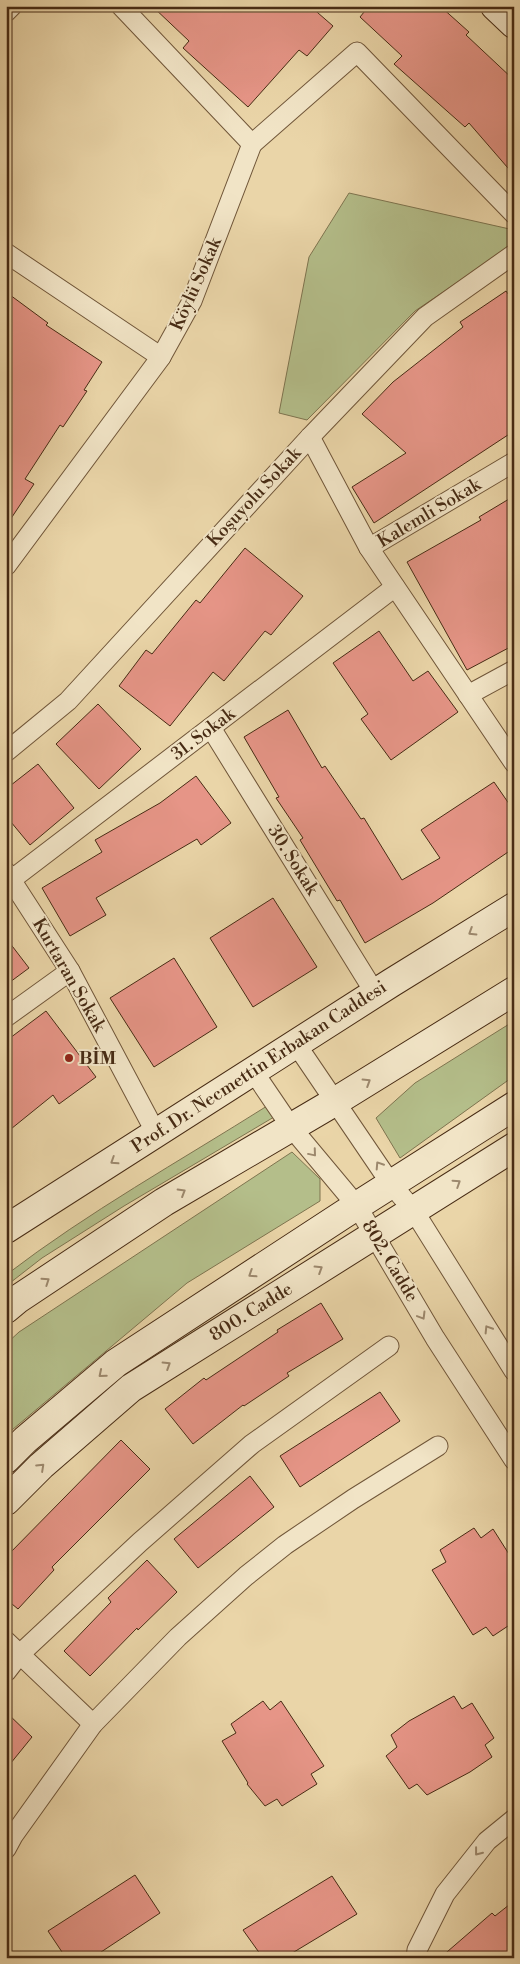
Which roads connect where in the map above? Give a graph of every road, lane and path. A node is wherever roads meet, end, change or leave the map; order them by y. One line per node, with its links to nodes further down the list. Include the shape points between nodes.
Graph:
1 (12, 6): 4 (street)
2 (121, 6): 6 (street)
3 (495, 6): 5 (street)
4 (6, 12)
5 (514, 24)
6 (252, 144): 7 (street, via 358,52); 10 (street, Köylü Sokak, via 192,301)
7 (514, 214)
8 (6, 254): 10 (street)
9 (514, 254): 11 (street, Koşuyolu Sokak, via 425,317)
10 (161, 358): 14 (street, Köylü Sokak)
11 (310, 436): 13 (street); 19 (street, Koşuyolu Sokak, via 68,701)
12 (514, 462): 13 (street, Kalemli Sokak)
13 (370, 548): 15 (street)
14 (6, 566)
15 (395, 587): 17 (street); 18 (street, 31. Sokak)
16 (514, 670): 17 (street)
17 (468, 695): 20 (street)
18 (211, 728): 21 (street, 31. Sokak); 25 (street, 30. Sokak)
19 (6, 752)
20 (514, 763)
21 (9, 876): 23 (street, Kurtaran Sokak)
22 (514, 907): 25 (street, Prof. Dr. Necmettin Erbakan Caddesi, one-way to 25)
23 (70, 971): 26 (street); 32 (street, Kurtaran Sokak)
24 (514, 991): 29 (street, one-way to 24)
25 (375, 993): 27 (street, Prof. Dr. Necmettin Erbakan Caddesi)
26 (6, 1017)
27 (296, 1044): 28 (street, Prof. Dr. Necmettin Erbakan Caddesi); 29 (street)
28 (253, 1072): 31 (street, 802. Cadde); 32 (street, Prof. Dr. Necmettin Erbakan Caddesi)
29 (336, 1101): 31 (street); 34 (street, one-way to 29)
30 (514, 1106): 34 (street, 800. Cadde)
31 (291, 1127): 35 (street, 802. Cadde, one-way to 35); 39 (street, one-way to 31, via 164,1202)
32 (156, 1133): 37 (street, Prof. Dr. Necmettin Erbakan Caddesi, one-way to 37)
33 (514, 1147): 36 (street, 800. Cadde, one-way to 33)
34 (391, 1184): 35 (street, 800. Cadde); 36 (street)
35 (357, 1206): 38 (street, 802. Cadde); 43 (street, 800. Cadde, one-way to 43, via 116,1363)
36 (414, 1211): 38 (street, 800. Cadde); 41 (street, one-way to 36)
37 (6, 1229)
38 (373, 1234): 44 (street, 802. Cadde, one-way to 44); 45 (street, 800. Cadde, one-way to 38, via 131,1388)
39 (6, 1309)
40 (389, 1346): 47 (street, via 252,1444 140,1542)
41 (514, 1371)
42 (438, 1446): 49 (street, via 285,1545 246,1576 178,1637)
43 (6, 1459)
44 (514, 1460)
45 (6, 1501)
46 (6, 1641): 47 (street)
47 (20, 1654): 48 (street); 49 (street)
48 (6, 1672)
49 (93, 1724): 51 (street)
50 (514, 1819): 52 (street, one-way to 52, via 487,1841 445,1894)
51 (6, 1849)
52 (416, 1958)

